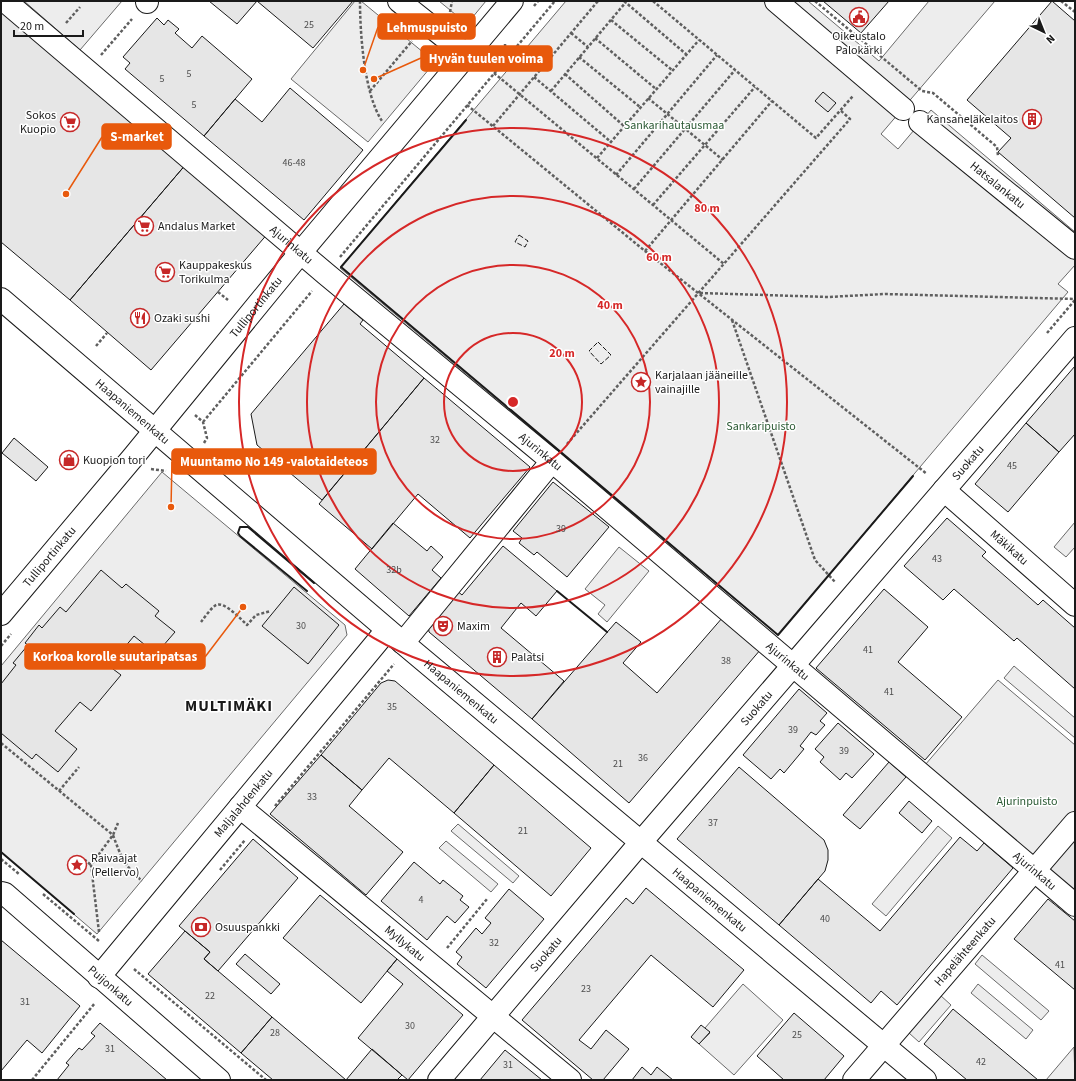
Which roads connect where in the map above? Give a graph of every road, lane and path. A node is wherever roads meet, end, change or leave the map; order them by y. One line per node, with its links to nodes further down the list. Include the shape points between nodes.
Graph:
1 (5, 1): 31 (street, Ajurinkatu)
2 (147, 1): 31 (path)
3 (360, 1): 39 (path, via 360,29)
4 (399, 1): 25 (street)
5 (452, 1): 15 (path)
6 (512, 1): 25 (street, Tulliportinkatu)
7 (555, 1): 28 (path)
8 (598, 1): 17 (path)
9 (653, 1): 19 (path)
10 (776, 1): 35 (street)
11 (815, 1): 23 (path)
12 (1061, 1): 14 (path)
13 (625, 2): 16 (path); 24 (path)
14 (1075, 12)
15 (450, 15)
16 (611, 20): 18 (path); 29 (path)
17 (571, 33): 22 (path); 34 (path)
18 (595, 38): 22 (path); 37 (path)
19 (699, 40): 24 (path); 26 (path)
20 (412, 41): 39 (path)
21 (504, 41): 28 (path)
22 (588, 47): 27 (path)
23 (874, 51)
24 (686, 54): 29 (path)
25 (466, 55): 63 (street, Tulliportinkatu)
26 (717, 55): 30 (path); 47 (path)
27 (579, 57): 33 (path); 44 (path)
28 (506, 58): 32 (path)
29 (672, 70): 37 (path)
30 (735, 70): 36 (path); 52 (path)
31 (87, 71): 63 (street, Ajurinkatu)
32 (494, 73): 40 (path); 43 (path)
33 (565, 74): 38 (path); 50 (path)
34 (534, 76): 38 (path); 40 (path)
35 (868, 78): 45 (street); 46 (path)
36 (755, 87): 42 (path); 54 (path)
37 (656, 89): 41 (path)
38 (551, 91): 53 (path)
39 (370, 92): 51 (path, via 375,112)
40 (519, 94): 49 (path); 55 (path)
41 (648, 98): 44 (path); 47 (path)
42 (772, 101): 46 (path, via 816,138); 56 (path)
43 (467, 105): 49 (path); 65 (path)
44 (640, 107): 50 (path)
45 (903, 109)
46 (840, 110): 64 (path, via 850,119)
47 (668, 114): 52 (path); 57 (path)
48 (920, 122): 61 (street, Hatsalankatu)
49 (493, 126): 62 (path)
50 (624, 126): 53 (path)
51 (385, 127)
52 (685, 129): 54 (path); 58 (path)
53 (611, 142): 55 (path)
54 (705, 145): 56 (path); 59 (path)
55 (596, 158): 57 (path)
56 (723, 160): 60 (path)
57 (616, 175): 58 (path)
58 (634, 189): 59 (path)
59 (653, 205): 60 (path)
60 (671, 220): 62 (path); 64 (path)
61 (1075, 248)
62 (646, 251): 67 (path)
63 (301, 252): 65 (street, Ajurinkatu); 75 (street, Tulliportinkatu)
64 (724, 264): 67 (path)
65 (326, 274): 76 (path, via 203,422); 78 (street, Ajurinkatu)
66 (218, 292): 70 (path)
67 (698, 293): 69 (path); 71 (path); 77 (path)
68 (1, 299): 75 (street, Haapaniemenkatu)
69 (1075, 299)
70 (228, 300)
71 (732, 319): 79 (path); 81 (path, via 815,560)
72 (107, 333): 74 (path)
73 (1075, 338): 80 (street, Suokatu)
74 (96, 346)
75 (155, 430): 84 (street, Tulliportinkatu); 86 (street, Haapaniemenkatu)
76 (207, 438)
77 (569, 442)
78 (552, 461): 86 (street, Maljalahdenkatu); 87 (street, Ajurinkatu)
79 (927, 474)
80 (944, 490): 82 (street, Mäkikatu); 87 (street, Suokatu)
81 (835, 582)
82 (1075, 605)
83 (272, 611): 85 (path, via 256,615 247,625 220,604 214,606)
84 (1, 614)
85 (201, 622)
86 (395, 636): 91 (street, Maljalahdenkatu); 95 (street, Haapaniemenkatu)
87 (793, 666): 95 (street, Suokatu); 99 (street, Ajurinkatu)
88 (1, 743): 90 (path)
89 (79, 767): 90 (path)
90 (59, 791): 94 (path)
91 (240, 807): 108 (street, Myllykatu); 110 (street, Maljalahdenkatu)
92 (118, 823): 94 (path)
93 (1075, 823): 99 (street, Hapelähteenkatu)
94 (113, 835): 98 (path); 101 (path, via 124,862)
95 (641, 842): 112 (street, Suokatu); 113 (street, Haapaniemenkatu)
96 (1, 859): 100 (path)
97 (79, 860): 98 (path, via 85,860)
98 (91, 865): 106 (path)
99 (1034, 870): 105 (street, Ajurinkatu); 113 (street, Hapelähteenkatu)
100 (25, 879)
101 (142, 881)
102 (37, 890): 107 (path)
103 (3, 893): 110 (street, Puijonkatu, via 75,953)
104 (488, 899): 108 (path)
105 (1075, 905)
106 (99, 932)
107 (94, 937)
108 (432, 965): 112 (street, Myllykatu)
109 (136, 970): 116 (path)
110 (99, 977): 115 (street, Puijonkatu)
111 (96, 1002): 114 (path)
112 (493, 1016): 117 (street, Suokatu); 118 (street, Myllykatu)
113 (884, 1046): 119 (street, Hapelähteenkatu); 120 (street, Haapaniemenkatu)
114 (32, 1080)
115 (219, 1080)
116 (266, 1080)
117 (439, 1080)
118 (570, 1080)
119 (854, 1080)
120 (925, 1080)

